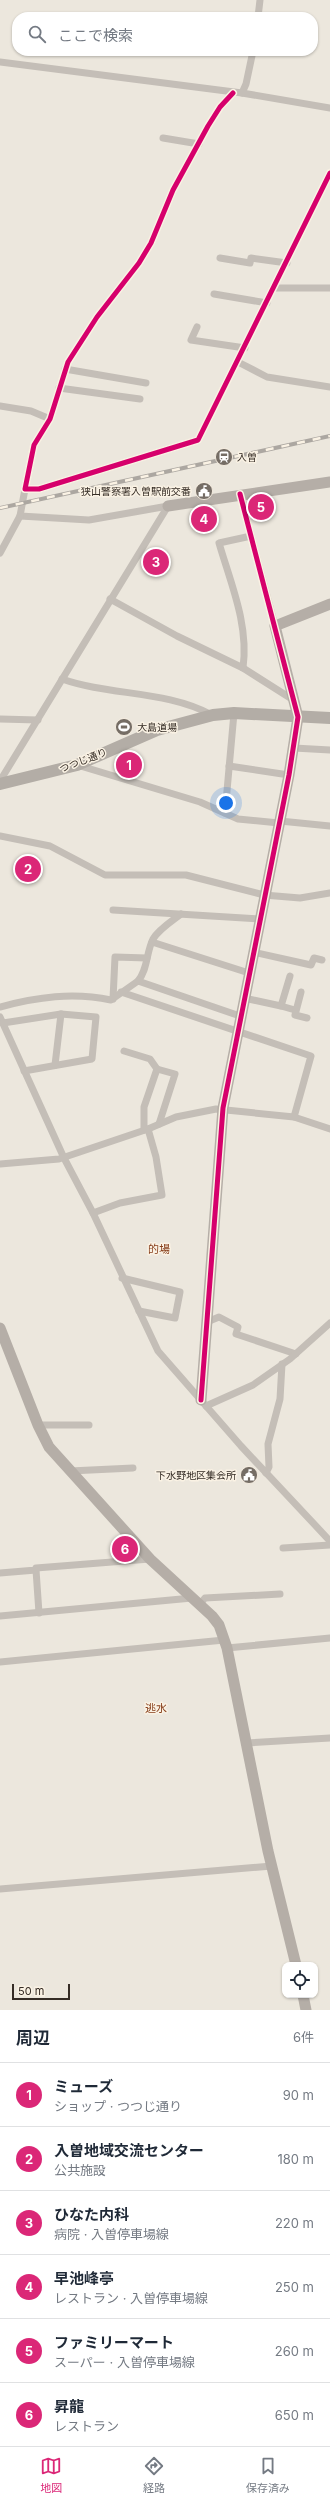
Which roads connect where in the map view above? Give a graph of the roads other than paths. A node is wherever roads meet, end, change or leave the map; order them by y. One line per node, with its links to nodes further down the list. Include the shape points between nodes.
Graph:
1 (260, 0): 2 (street)
2 (259, 12)
3 (252, 56): 6 (street)
4 (0, 62): 5 (street)
5 (233, 93): 6 (street); 9 (street, via 220,107)
6 (242, 94): 7 (street)
7 (330, 108)
8 (163, 138): 9 (street)
9 (199, 144): 20 (street, via 171,195 145,253 97,317)
10 (330, 173): 12 (street)
11 (220, 258): 12 (street, via 250,262 251,258)
12 (286, 262): 13 (street)
13 (274, 288): 14 (street); 16 (street)
14 (330, 288)
15 (214, 294): 16 (street)
16 (267, 303): 18 (street)
17 (197, 327): 18 (street, via 191,340)
18 (245, 348): 19 (street)
19 (238, 362): 22 (street, via 267,377); 28 (street, via 207,426 194,443 147,454 39,489)
20 (65, 369): 21 (street); 23 (street)
21 (146, 383)
22 (330, 387)
23 (59, 388): 24 (street); 26 (street)
24 (140, 399)
25 (0, 406): 26 (street, via 30,410)
26 (50, 419): 28 (street, via 34,445)
27 (330, 482): 29 (street)
28 (25, 489): 31 (street)
29 (240, 494): 30 (street); 32 (street)
30 (168, 506): 31 (street, via 89,520); 34 (street)
31 (20, 516): 33 (street)
32 (251, 536): 36 (street); 37 (street, via 219,543 244,627)
33 (0, 552)
34 (110, 599): 37 (street, via 177,636); 38 (street)
35 (330, 604): 36 (street)
36 (275, 626): 39 (street)
37 (244, 668): 39 (street)
38 (62, 679): 41 (street, via 84,687 133,692 193,706); 45 (street)
39 (295, 701): 42 (street)
40 (234, 713): 41 (main road, つつじ通り); 42 (main road, つつじ通り); 49 (street)
41 (213, 715): 48 (main road, つつじ通り, via 157,730)
42 (298, 717): 43 (main road, つつじ通り); 46 (street)
43 (330, 718)
44 (0, 719): 45 (street)
45 (38, 720): 51 (street)
46 (294, 748): 47 (street); 50 (street)
47 (330, 750)
48 (77, 765): 51 (main road, つつじ通り); 52 (street, via 200,802)
49 (229, 766): 50 (street); 52 (street)
50 (289, 775): 53 (street)
51 (0, 782)
52 (225, 813): 53 (street, via 238,819)
53 (279, 822): 54 (street); 57 (street)
54 (330, 826)
55 (0, 836): 57 (street, via 50,846 105,875 186,875)
56 (330, 893): 57 (street, via 300,898)
57 (264, 895): 60 (street)
58 (113, 910): 59 (street)
59 (181, 914): 60 (street); 61 (street, via 158,933)
60 (259, 919): 62 (street)
61 (152, 942): 63 (street); 65 (street)
62 (253, 952): 64 (street, via 311,965 314,958); 65 (street)
63 (146, 958): 67 (street, via 145,971); 71 (street, via 115,957)
64 (322, 960)
65 (249, 973): 70 (street)
66 (290, 976): 72 (street)
67 (138, 981): 68 (street); 76 (street)
68 (121, 992): 71 (street); 79 (street)
69 (301, 992): 74 (street)
70 (244, 998): 72 (street); 76 (street)
71 (113, 999): 73 (street, via 52,996)
72 (281, 1006): 74 (street)
73 (0, 1007)
74 (296, 1010): 77 (street, via 295,1015)
75 (61, 1014): 78 (street); 81 (street); 81 (street, via 96,1017 92,1059)
76 (240, 1016): 79 (street)
77 (307, 1018)
78 (1, 1020): 83 (street)
79 (237, 1030): 84 (street); 85 (street, via 311,1056)
80 (124, 1051): 82 (street, via 150,1059)
81 (55, 1065): 83 (street)
82 (157, 1069): 86 (street, via 175,1074); 88 (street, via 144,1107)
83 (24, 1071): 89 (street)
84 (223, 1108): 85 (street); 86 (street, via 176,1117); 94 (street)
85 (294, 1117): 87 (street)
86 (159, 1124): 88 (street)
87 (330, 1129)
88 (146, 1130): 89 (street); 91 (street, via 156,1157 162,1195)
89 (64, 1158): 90 (street); 91 (street)
90 (0, 1164)
91 (93, 1213): 92 (street)
92 (122, 1278): 93 (street); 93 (street, via 180,1292 175,1318)
93 (139, 1311): 99 (street, via 158,1351)
94 (208, 1322): 97 (street, via 220,1317 238,1327 236,1334); 99 (street)
95 (330, 1323): 97 (street)
96 (0, 1328): 100 (street)
97 (296, 1354): 98 (street)
98 (282, 1364): 99 (street, via 253,1385); 104 (street, via 280,1399 268,1444 269,1466)
99 (203, 1403): 104 (street)
100 (38, 1425): 101 (street); 103 (street, via 49,1447)
101 (89, 1425)
102 (133, 1468): 103 (street)
103 (70, 1471): 108 (street)
104 (266, 1472): 105 (street)
105 (330, 1541)
106 (330, 1544): 107 (street)
107 (283, 1548)
108 (150, 1559): 109 (street); 112 (street)
109 (36, 1570): 110 (street); 113 (street)
110 (0, 1573)
111 (280, 1594): 112 (street, via 205,1598)
112 (196, 1601): 113 (street); 116 (street, via 216,1620)
113 (40, 1613): 114 (street)
114 (0, 1616)
115 (330, 1638): 116 (street)
116 (226, 1644): 117 (street); 119 (street)
117 (0, 1662)
118 (330, 1738): 119 (street)
119 (246, 1743): 120 (street)
120 (272, 1866): 121 (street); 122 (street)
121 (0, 1889)
122 (295, 1962)
123 (304, 1998): 124 (street)
124 (306, 2010)

